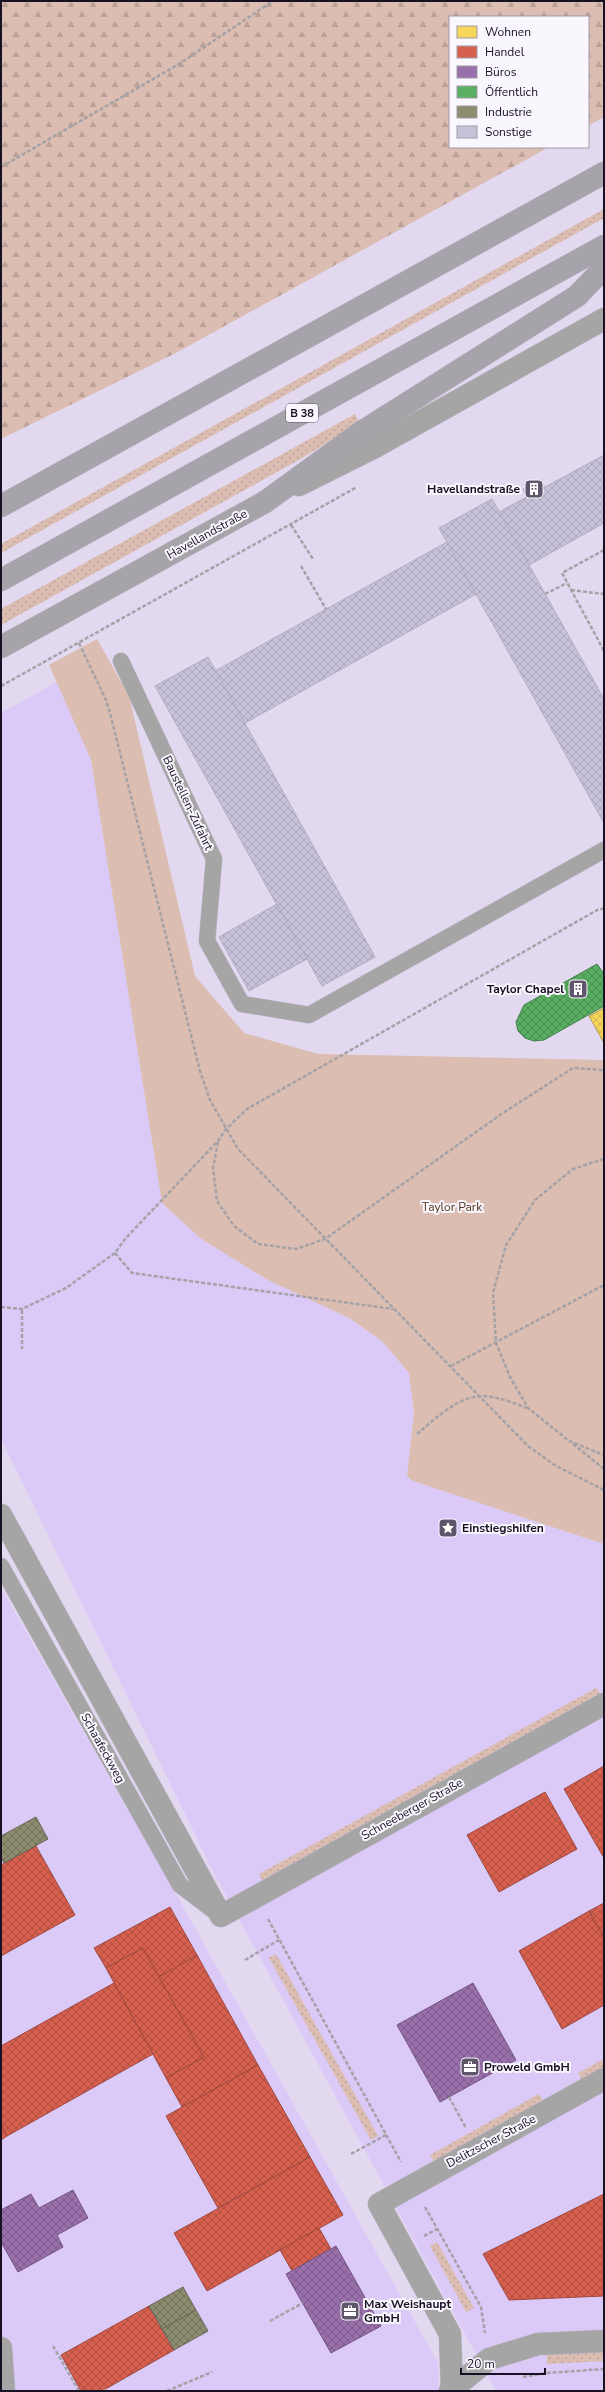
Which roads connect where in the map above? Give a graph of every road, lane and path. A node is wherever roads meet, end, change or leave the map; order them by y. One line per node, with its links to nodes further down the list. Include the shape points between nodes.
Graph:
1 (273, 1): 2 (path, via 179,64)
2 (1, 167)
3 (604, 173): 9 (highway)
4 (604, 246): 14 (highway, B 38)
5 (604, 268): 7 (highway, via 577,296 360,432)
6 (604, 319): 7 (street, Havellandstraße, via 376,447)
7 (265, 502): 21 (main road, Havellandstraße)
8 (327, 504): 10 (path)
9 (1, 506)
10 (291, 525): 12 (path); 20 (path)
11 (604, 550): 15 (path, via 562,573)
12 (313, 559)
13 (301, 566): 19 (path)
14 (1, 580)
15 (567, 583): 16 (path); 17 (path)
16 (570, 590): 18 (path); 22 (path)
17 (545, 594)
18 (604, 594)
19 (326, 609)
20 (79, 643): 24 (path); 28 (path, via 106,700 200,1071 210,1100)
21 (1, 647)
22 (604, 651)
23 (121, 661): 25 (lane, Baustellen-Zufahrt, via 214,859 208,941 242,1004 309,1015)
24 (1, 686)
25 (604, 850)
26 (604, 909): 28 (path, via 599,908 247,1109)
27 (604, 1070): 31 (path, via 573,1068 456,1145)
28 (226, 1129): 29 (path); 31 (path, via 238,1149)
29 (218, 1141): 31 (path, via 213,1168 217,1201 234,1226 258,1244 296,1249); 32 (path, via 125,1239)
30 (604, 1159): 37 (path, via 573,1169 535,1200 506,1244 493,1293)
31 (325, 1239): 36 (path)
32 (115, 1253): 35 (path, via 66,1288); 36 (path, via 132,1272)
33 (604, 1285): 37 (path)
34 (1, 1307): 35 (path)
35 (22, 1309): 38 (path)
36 (393, 1309): 39 (path)
37 (496, 1343): 39 (path); 41 (path, via 510,1377)
38 (22, 1349)
39 (451, 1366): 40 (path)
40 (481, 1396): 41 (path); 42 (path, via 454,1404); 46 (path, via 528,1446 556,1466)
41 (528, 1408): 43 (path)
42 (417, 1434)
43 (569, 1442): 44 (path); 45 (path)
44 (604, 1455)
45 (604, 1469)
46 (604, 1490)
47 (1, 1515): 51 (street)
48 (1, 1566): 51 (lane, Schaafeckweg, via 180,1885)
49 (604, 1704): 50 (street, Schneeberger Straße)
50 (255, 1896): 51 (street, Schneeberger Straße); 52 (path)
51 (221, 1916)
52 (279, 1940): 53 (path); 57 (path)
53 (245, 1960)
54 (604, 2079): 59 (street, Delitzscher Straße)
55 (449, 2097): 56 (path)
56 (467, 2128)
57 (386, 2136): 58 (path); 59 (path)
58 (352, 2154)
59 (413, 2184): 65 (path, via 481,2307); 72 (street, Delitzscher Straße, via 378,2204 450,2334)
60 (303, 2303): 61 (path)
61 (270, 2321)
62 (604, 2340): 65 (street, via 538,2344)
63 (53, 2346): 70 (path)
64 (1, 2348): 69 (street)
65 (489, 2359): 72 (street)
66 (604, 2369): 68 (path, via 547,2373)
67 (212, 2372): 71 (path)
68 (519, 2378)
69 (4, 2391)
70 (79, 2391)
71 (167, 2391)
72 (452, 2391)

